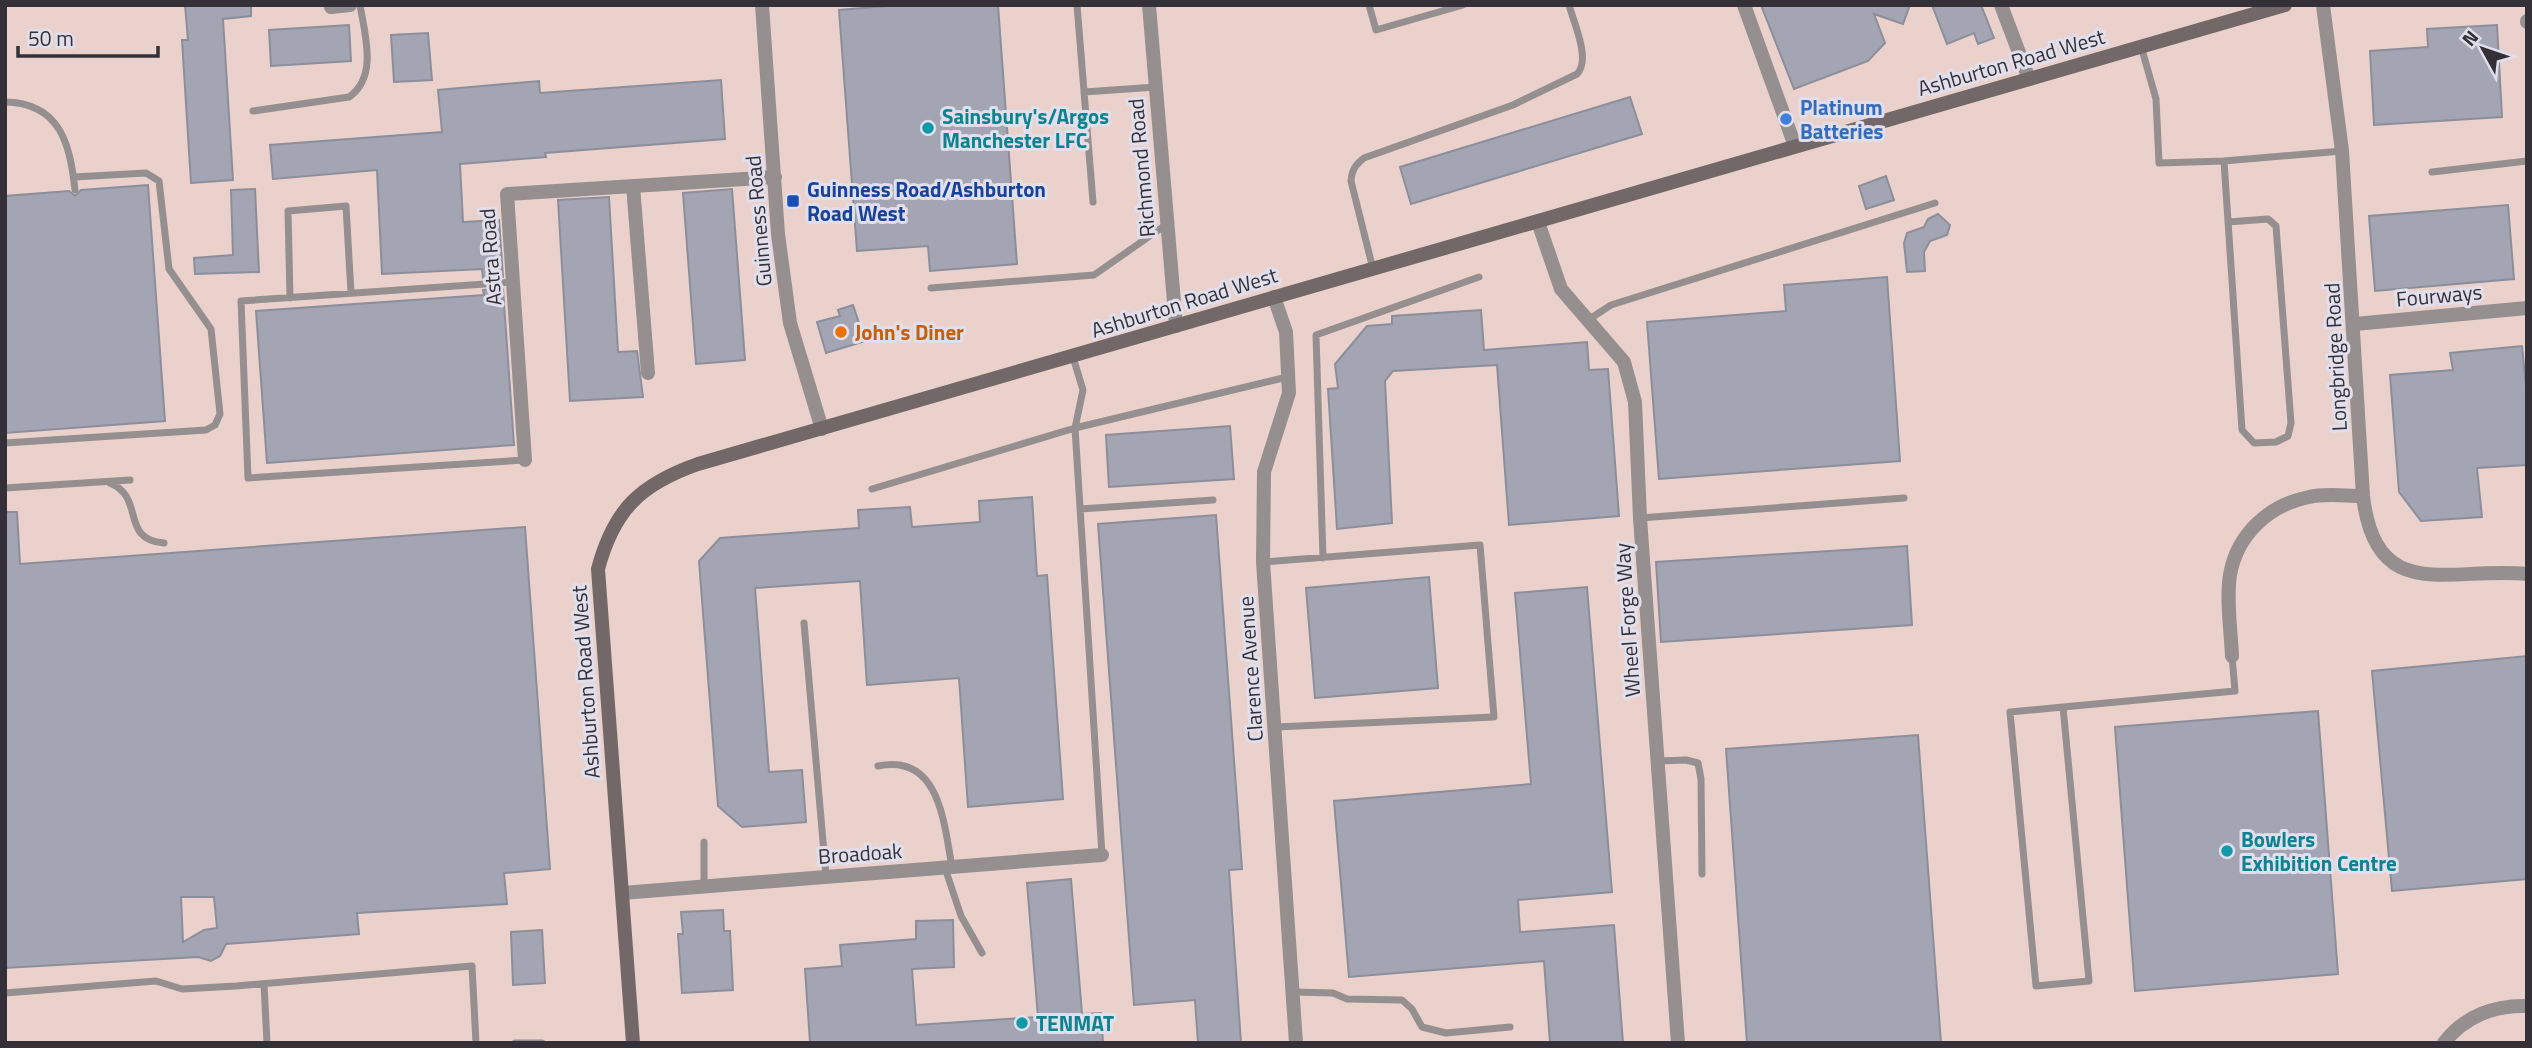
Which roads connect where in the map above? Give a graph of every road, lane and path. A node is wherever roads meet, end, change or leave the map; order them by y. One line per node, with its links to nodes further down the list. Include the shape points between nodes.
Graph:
1 (351, 5): 13 (street)
2 (360, 5): 19 (lane, via 367,64 359,90 349,97)
3 (762, 5): 26 (street, Guinness Road)
4 (1077, 5): 17 (lane)
5 (1149, 5): 16 (street, Richmond Road)
6 (1369, 5): 7 (lane, via 1376,30)
7 (1463, 5)
8 (1569, 5): 34 (lane, via 1583,60 1577,74 1513,105 1357,164 1351,181)
9 (1744, 5): 20 (street)
10 (2001, 5): 15 (street)
11 (2285, 5): 14 (main road, Ashburton Road West)
12 (2323, 5): 21 (street, Longbridge Road)
13 (331, 7)
14 (2141, 47): 15 (main road, Ashburton Road West); 22 (lane, via 2156,99 2159,163)
15 (2029, 79): 20 (main road, Ashburton Road West)
16 (1156, 87): 17 (lane); 33 (street, Richmond Road)
17 (1084, 92): 29 (lane)
18 (5, 102): 25 (lane, via 32,107 52,120 65,137)
19 (253, 111)
20 (1795, 146): 31 (main road, Ashburton Road West)
21 (2342, 151): 22 (lane); 43 (street, Longbridge Road)
22 (2224, 161): 32 (lane)
23 (2527, 161): 24 (lane)
24 (2432, 172)
25 (74, 177): 28 (lane); 50 (lane, via 146,173 159,181 169,269 211,329 219,419 206,429)
26 (775, 177): 27 (street, Astra Road); 48 (street, Guinness Road, via 790,323)
27 (633, 186): 36 (street, Astra Road, via 507,194); 46 (street)
28 (75, 190)
29 (1093, 202)
30 (1935, 203): 42 (lane, via 1611,305)
31 (1538, 222): 34 (main road, Ashburton Road West); 42 (street, Wheel Forge Way, via 1561,289)
32 (2228, 222): 32 (lane, via 2242,430 2254,443 2276,442 2288,436 2291,423 2276,226 2268,219)
33 (1167, 223): 37 (lane, via 1094,275); 44 (street, Richmond Road)
34 (1373, 269): 39 (main road, Ashburton Road West)
35 (1479, 277): 62 (lane, via 1316,335)
36 (513, 282): 38 (lane); 51 (street, Astra Road)
37 (931, 288)
38 (351, 293): 40 (lane); 40 (lane, via 346,206 288,211)
39 (1274, 297): 44 (main road, Ashburton Road West); 47 (street, Clarence Avenue, via 1286,332)
40 (290, 298): 51 (lane, via 241,301 248,478)
41 (2527, 308): 43 (street, Fourways)
42 (1588, 321): 60 (street, Wheel Forge Way, via 1624,362 1632,382)
43 (2355, 324): 56 (street, Longbridge Road)
44 (1176, 326): 45 (main road, Ashburton Road West)
45 (1073, 357): 48 (main road, Ashburton Road West); 49 (lane, via 1083,390)
46 (648, 373)
47 (1287, 377): 49 (lane); 63 (street, Clarence Avenue, via 1289,393 1264,472)
48 (822, 429): 77 (main road, Ashburton Road West, via 667,475 645,487 629,504 604,545 598,569)
49 (1075, 429): 55 (lane); 59 (lane)
50 (5, 443)
51 (525, 460)
52 (130, 480): 53 (lane)
53 (103, 482): 54 (lane); 61 (lane, via 127,495 135,526 144,538)
54 (5, 488)
55 (872, 489)
56 (2363, 496): 64 (street, Longbridge Road, via 2365,518 2377,550 2411,572 2432,576); 66 (street, via 2311,496 2291,502 2270,511 2250,531 2238,549 2230,576)
57 (1903, 498): 60 (lane)
58 (1213, 500): 59 (lane)
59 (1080, 509): 72 (lane)
60 (1640, 518): 69 (street, Wheel Forge Way)
61 (164, 543)
62 (1323, 558): 63 (lane); 68 (lane, via 1480,545 1494,717)
63 (1263, 562): 68 (street, Clarence Avenue)
64 (2527, 573)
65 (804, 623): 75 (lane)
66 (2232, 656): 67 (lane, via 2235,691)
67 (2063, 707): 67 (lane, via 2010,712 2036,986 2089,981)
68 (1276, 727): 80 (street, Clarence Avenue)
69 (1658, 761): 74 (lane, via 1698,763); 90 (street, Wheel Forge Way)
70 (878, 766): 73 (lane, via 894,763 921,774 939,798)
71 (704, 842): 76 (lane)
72 (1101, 855): 73 (street, Broadoak)
73 (948, 867): 75 (street, Broadoak); 78 (lane, via 961,916)
74 (1702, 874)
75 (826, 876): 76 (street, Broadoak)
76 (704, 887): 77 (street, Broadoak)
77 (622, 893): 88 (main road, Ashburton Road West)
78 (982, 953)
79 (264, 984): 81 (lane, via 182,989 156,981); 84 (lane); 85 (lane, via 472,966)
80 (1293, 992): 83 (lane, via 1402,1000 1422,1027 1446,1033); 89 (street, Clarence Avenue)
81 (5, 993)
82 (2527, 1006): 91 (street, via 2504,1006 2483,1013)
83 (1510, 1027)
84 (267, 1043)
85 (476, 1043)
86 (515, 1043): 87 (lane)
87 (542, 1043)
88 (633, 1043)
89 (1296, 1043)
90 (1678, 1043)
91 (2444, 1043)

